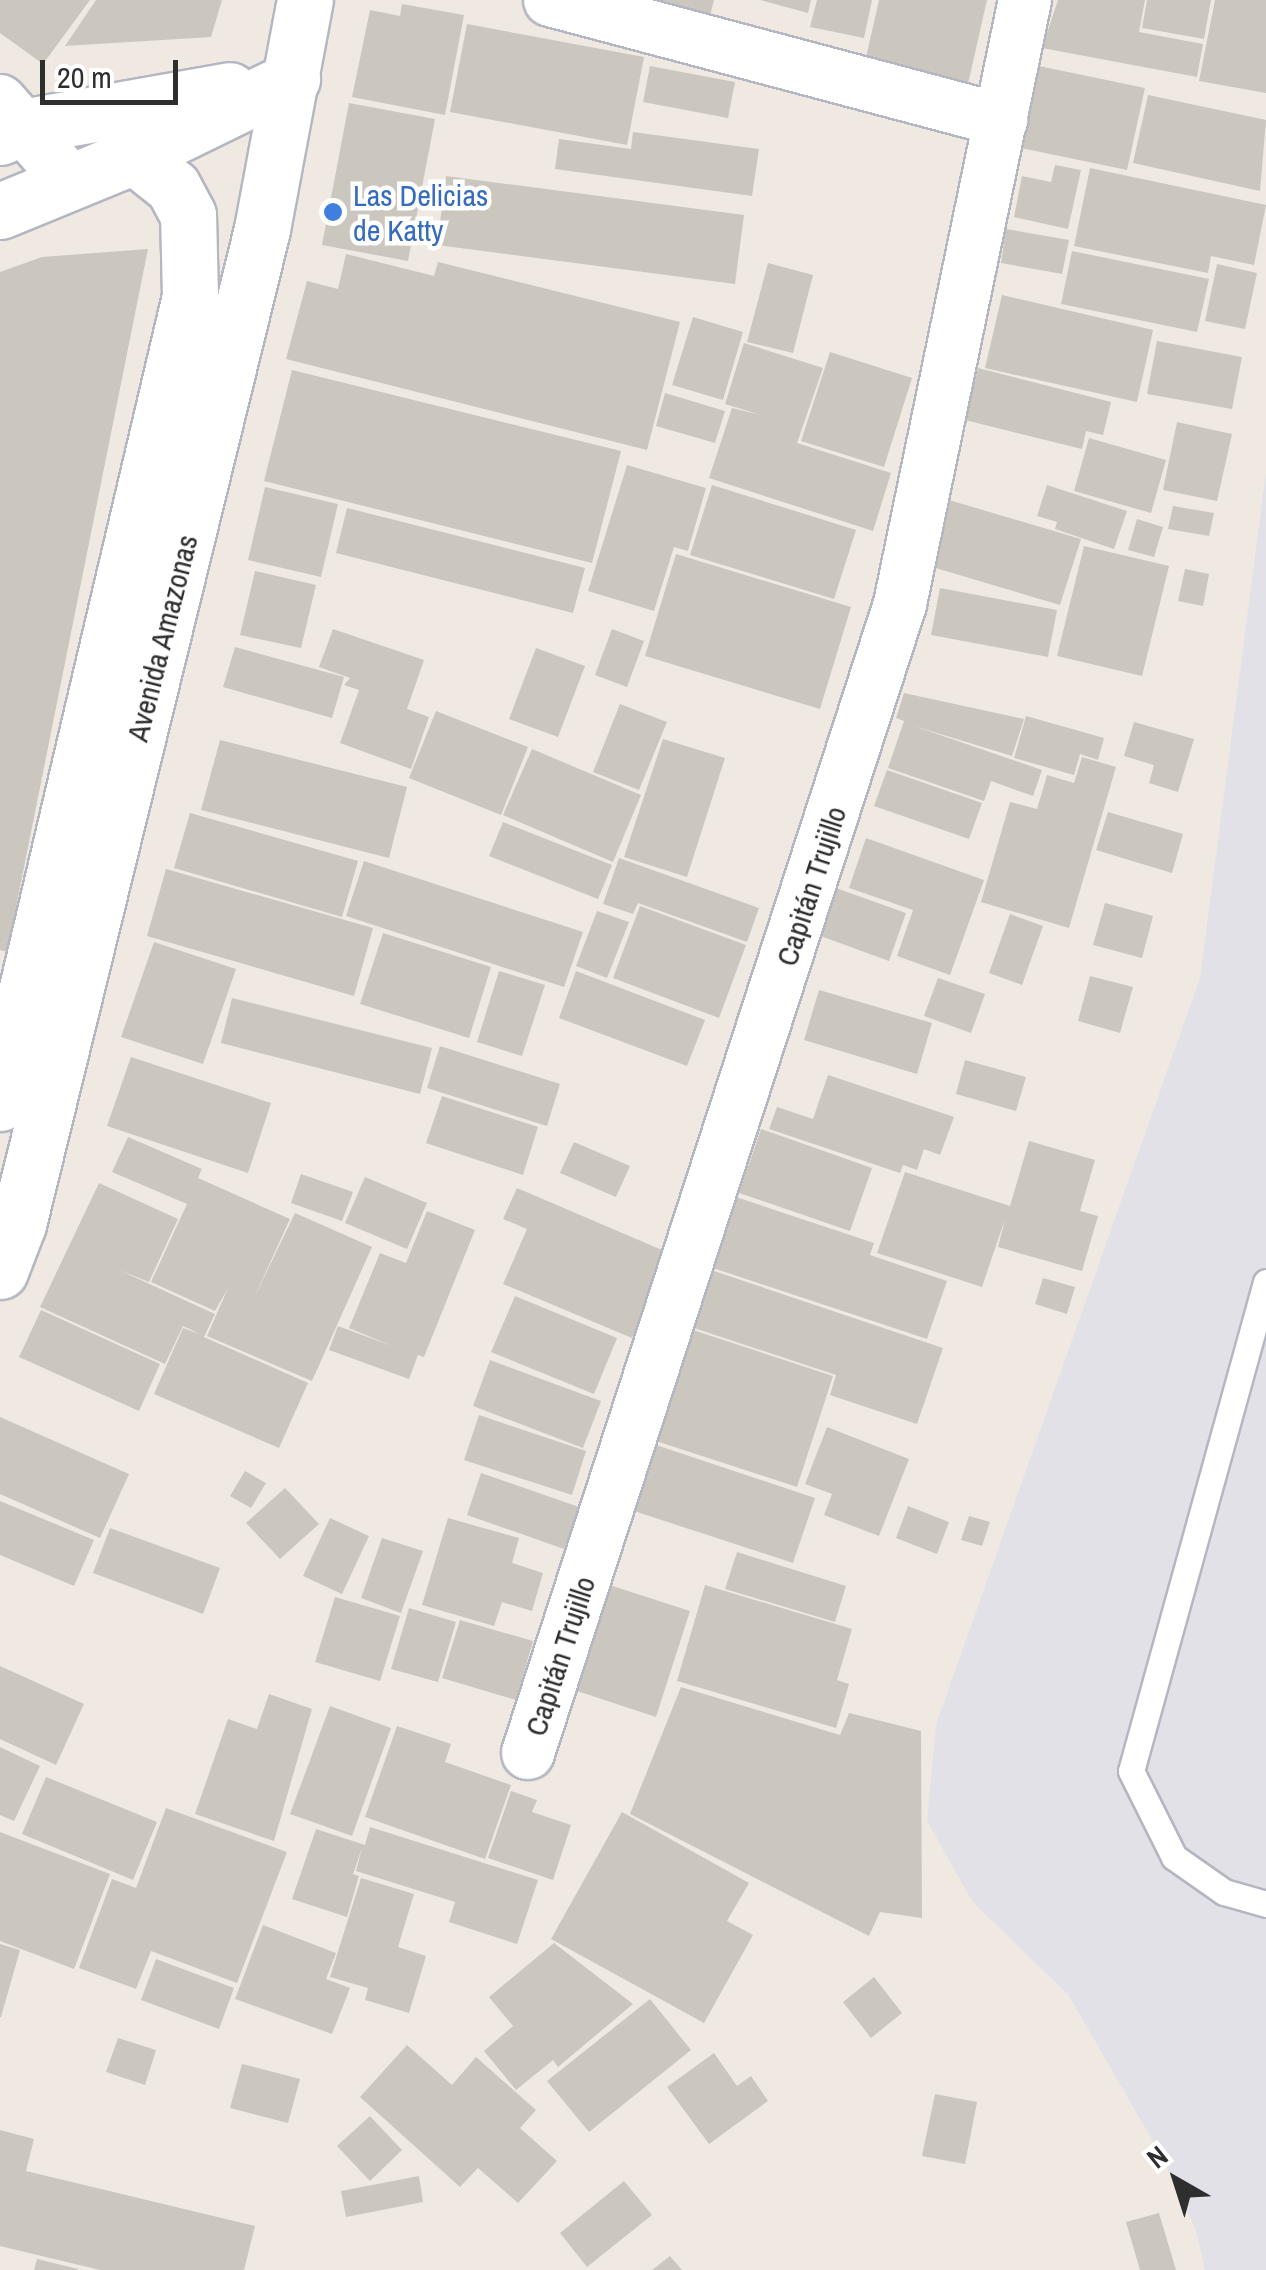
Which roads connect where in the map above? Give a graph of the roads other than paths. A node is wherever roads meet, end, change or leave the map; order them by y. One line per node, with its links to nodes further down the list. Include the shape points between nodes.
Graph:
1 (305, 0): 4 (main road, Avenida Amazonas)
2 (550, 0): 5 (street)
3 (1025, 0): 5 (street, Capitán Trujillo)
4 (292, 79): 6 (main road); 7 (main road); 11 (main road, Avenida Amazonas, via 257,248 18,1224)
5 (1001, 120): 13 (street, Capitán Trujillo, via 900,604)
6 (7, 121): 8 (street)
7 (134, 156): 8 (main road); 10 (main road, Avenida Amazonas, via 174,187 188,215 190,296)
8 (70, 181): 9 (main road)
9 (0, 211)
10 (0, 1103)
11 (0, 1271)
12 (1266, 1282): 14 (lane, via 1131,1770 1174,1857 1224,1892)
13 (528, 1753)
14 (1266, 1904)

